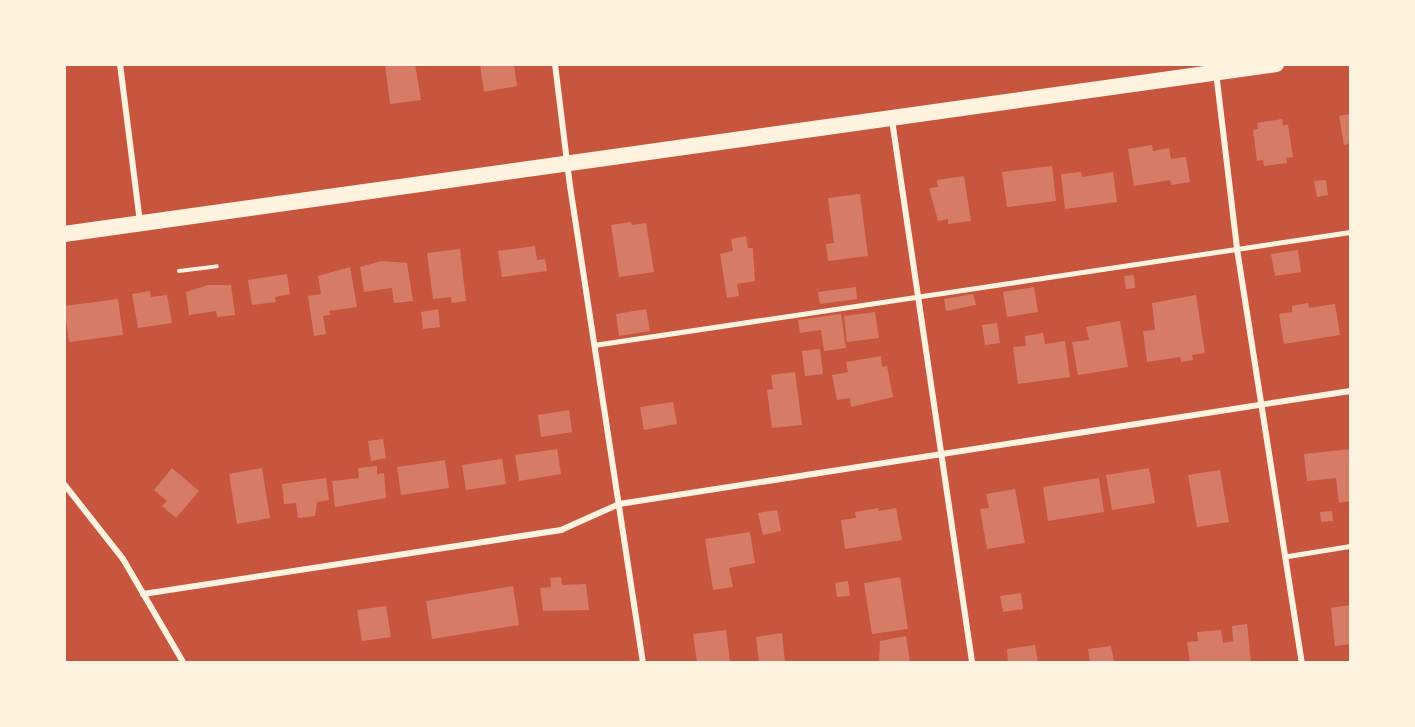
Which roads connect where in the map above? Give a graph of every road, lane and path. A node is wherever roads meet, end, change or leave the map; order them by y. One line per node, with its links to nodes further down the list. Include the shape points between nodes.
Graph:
1 (120, 64): 7 (street)
2 (555, 64): 6 (street)
3 (1276, 64): 4 (highway)
4 (1215, 69): 5 (highway); 10 (street)
5 (892, 120): 6 (highway); 13 (street)
6 (567, 163): 7 (highway); 14 (street)
7 (141, 223): 9 (highway)
8 (1350, 232): 10 (lane)
9 (64, 234)
10 (1237, 249): 13 (lane); 16 (street)
11 (217, 266): 12 (path)
12 (179, 272)
13 (918, 296): 14 (lane); 17 (street)
14 (594, 345): 19 (street)
15 (1350, 391): 16 (street)
16 (1263, 404): 17 (street); 21 (street)
17 (941, 453): 19 (street); 25 (street)
18 (64, 484): 22 (street, via 99,525)
19 (619, 504): 22 (street, via 561,530); 24 (street)
20 (1350, 546): 21 (lane)
21 (1288, 555): 26 (street)
22 (143, 594): 23 (street)
23 (183, 663)
24 (643, 663)
25 (972, 663)
26 (1302, 663)

